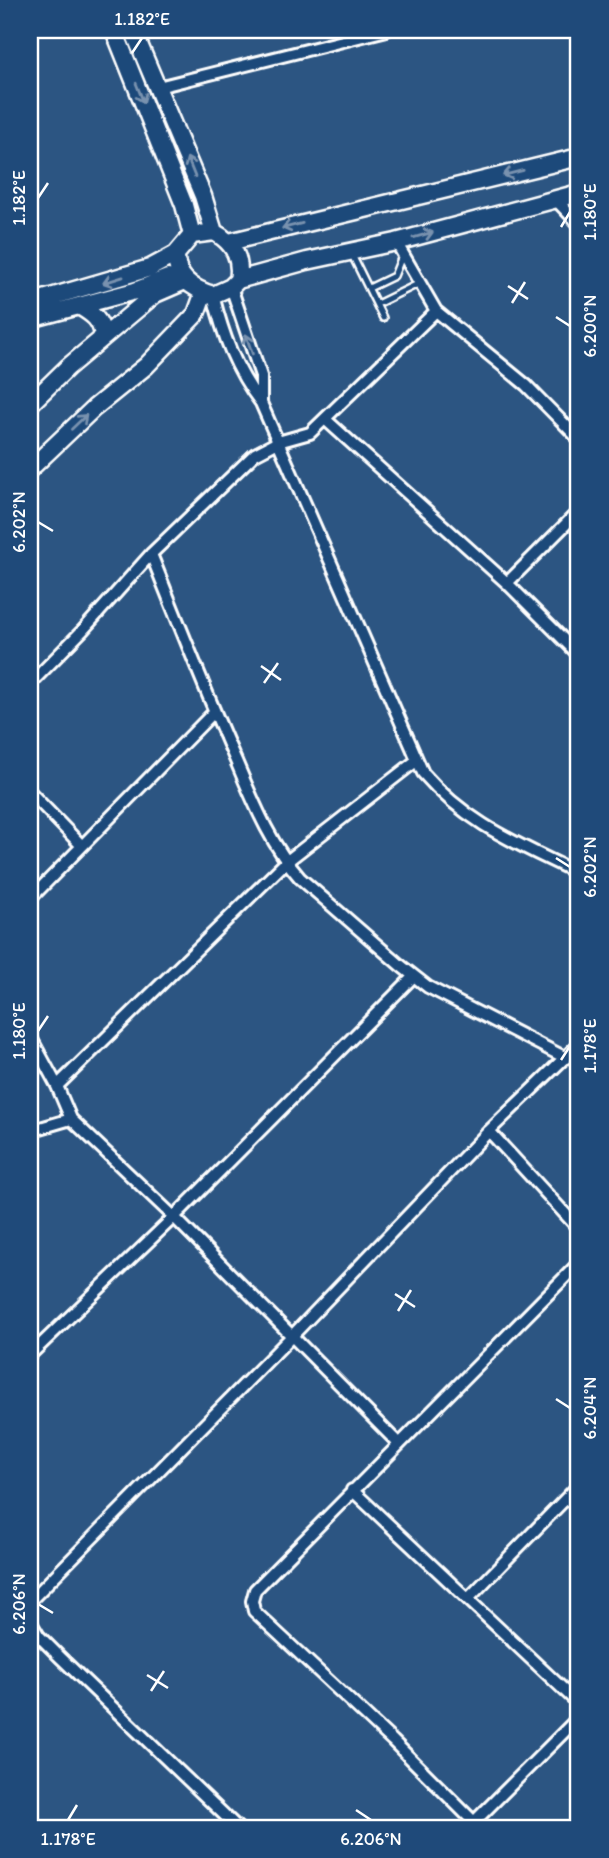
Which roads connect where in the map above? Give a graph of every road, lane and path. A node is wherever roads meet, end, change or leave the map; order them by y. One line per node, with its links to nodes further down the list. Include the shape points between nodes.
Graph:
1 (114, 30): 10 (main road, one-way to 10)
2 (133, 30): 4 (main road)
3 (387, 30): 4 (street)
4 (158, 87): 9 (main road, one-way to 4)
5 (579, 157): 11 (main road, one-way to 11)
6 (579, 193): 7 (main road)
7 (555, 199): 8 (street); 12 (main road, one-way to 7)
8 (579, 224)
9 (214, 232): 10 (main road); 11 (main road)
10 (192, 235): 14 (main road)
11 (229, 242): 16 (main road, via 240,267)
12 (400, 248): 13 (main road); 17 (street); 18 (lane, via 394,276)
13 (351, 252): 16 (main road, via 311,257); 18 (lane)
14 (176, 254): 15 (main road); 20 (main road, one-way to 20, via 140,271)
15 (182, 277): 19 (main road); 22 (main road); 26 (main road)
16 (234, 283): 19 (main road); 27 (street, one-way to 16, via 261,376)
17 (419, 283): 21 (lane); 23 (street)
18 (369, 288): 21 (lane)
19 (208, 293): 27 (street, via 243,381); 32 (main road, one-way to 19, via 146,366 196,314)
20 (30, 303)
21 (377, 304): 24 (lane)
22 (79, 306): 25 (main road); 26 (main road, via 100,323)
23 (436, 311): 29 (street); 30 (street, via 526,385)
24 (383, 318)
25 (30, 319)
26 (101, 338): 28 (main road)
27 (261, 402): 31 (street)
28 (30, 404)
29 (326, 419): 31 (street, via 310,433); 35 (street)
30 (579, 439)
31 (278, 442): 34 (street, via 256,454); 39 (street)
32 (30, 469)
33 (579, 511): 35 (street)
34 (151, 554): 37 (street); 38 (street)
35 (507, 583): 36 (street)
36 (579, 655)
37 (30, 684)
38 (214, 712): 41 (street); 42 (street, via 266,829)
39 (416, 761): 42 (street); 43 (street, via 434,786 481,825)
40 (30, 792): 41 (street)
41 (82, 846): 44 (street)
42 (286, 862): 45 (street); 49 (street)
43 (579, 874)
44 (30, 899)
45 (414, 976): 48 (street); 53 (street)
46 (30, 1036): 49 (street)
47 (579, 1044): 48 (street)
48 (566, 1059): 52 (street)
49 (57, 1086): 50 (street)
50 (71, 1119): 51 (street); 53 (street)
51 (30, 1131)
52 (489, 1131): 54 (street); 56 (street)
53 (174, 1217): 56 (street); 57 (street)
54 (579, 1229)
55 (579, 1263): 58 (street)
56 (291, 1337): 58 (street); 62 (street)
57 (30, 1355)
58 (399, 1444): 60 (street)
59 (579, 1485): 61 (street)
60 (352, 1490): 61 (street); 66 (street, via 255,1590 254,1611)
61 (468, 1599): 64 (street)
62 (30, 1601)
63 (30, 1621): 67 (street, via 61,1658)
64 (579, 1704)
65 (579, 1717): 66 (street)
66 (477, 1825)
67 (238, 1828)

